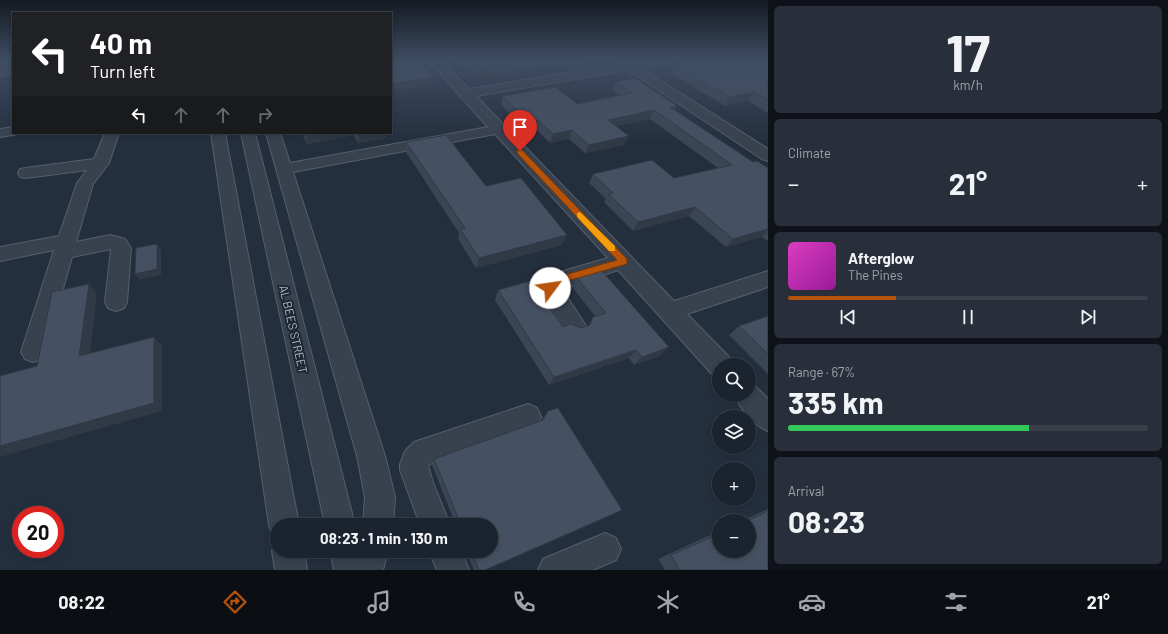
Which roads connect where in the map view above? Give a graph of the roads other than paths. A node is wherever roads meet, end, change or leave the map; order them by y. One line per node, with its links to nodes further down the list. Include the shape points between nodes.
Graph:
1 (460, 88): 4 (street)
2 (503, 88): 4 (street)
3 (663, 88): 12 (street)
4 (466, 94): 5 (street)
5 (499, 129): 14 (street); 18 (street)
6 (12, 131): 7 (street)
7 (0, 133)
8 (218, 134): 28 (street)
9 (248, 134): 29 (street, AL BEES STREET)
10 (273, 134): 14 (street)
11 (110, 136): 13 (street)
12 (768, 156)
13 (101, 163): 15 (street); 16 (street, via 85,183)
14 (284, 169): 30 (street, via 371,456 380,497)
15 (26, 173)
16 (65, 246): 17 (street); 20 (street, via 110,242 118,244 121,248); 23 (street)
17 (0, 254)
18 (624, 261): 21 (street); 22 (street, via 551,285 553,295)
19 (768, 279): 21 (street)
20 (116, 302)
21 (670, 311): 24 (street)
22 (576, 326)
23 (33, 352)
24 (714, 358)
25 (753, 402): 27 (street)
26 (528, 417): 31 (street, via 419,455 415,470)
27 (768, 418)
28 (283, 518)
29 (338, 518)
30 (378, 518)
31 (432, 518)
32 (604, 549): 41 (street)
33 (289, 558): 37 (street)
34 (347, 558): 38 (street)
35 (370, 558): 39 (street)
36 (448, 558): 40 (street)
37 (291, 570)
38 (350, 570)
39 (367, 570)
40 (452, 570)
41 (554, 570)

